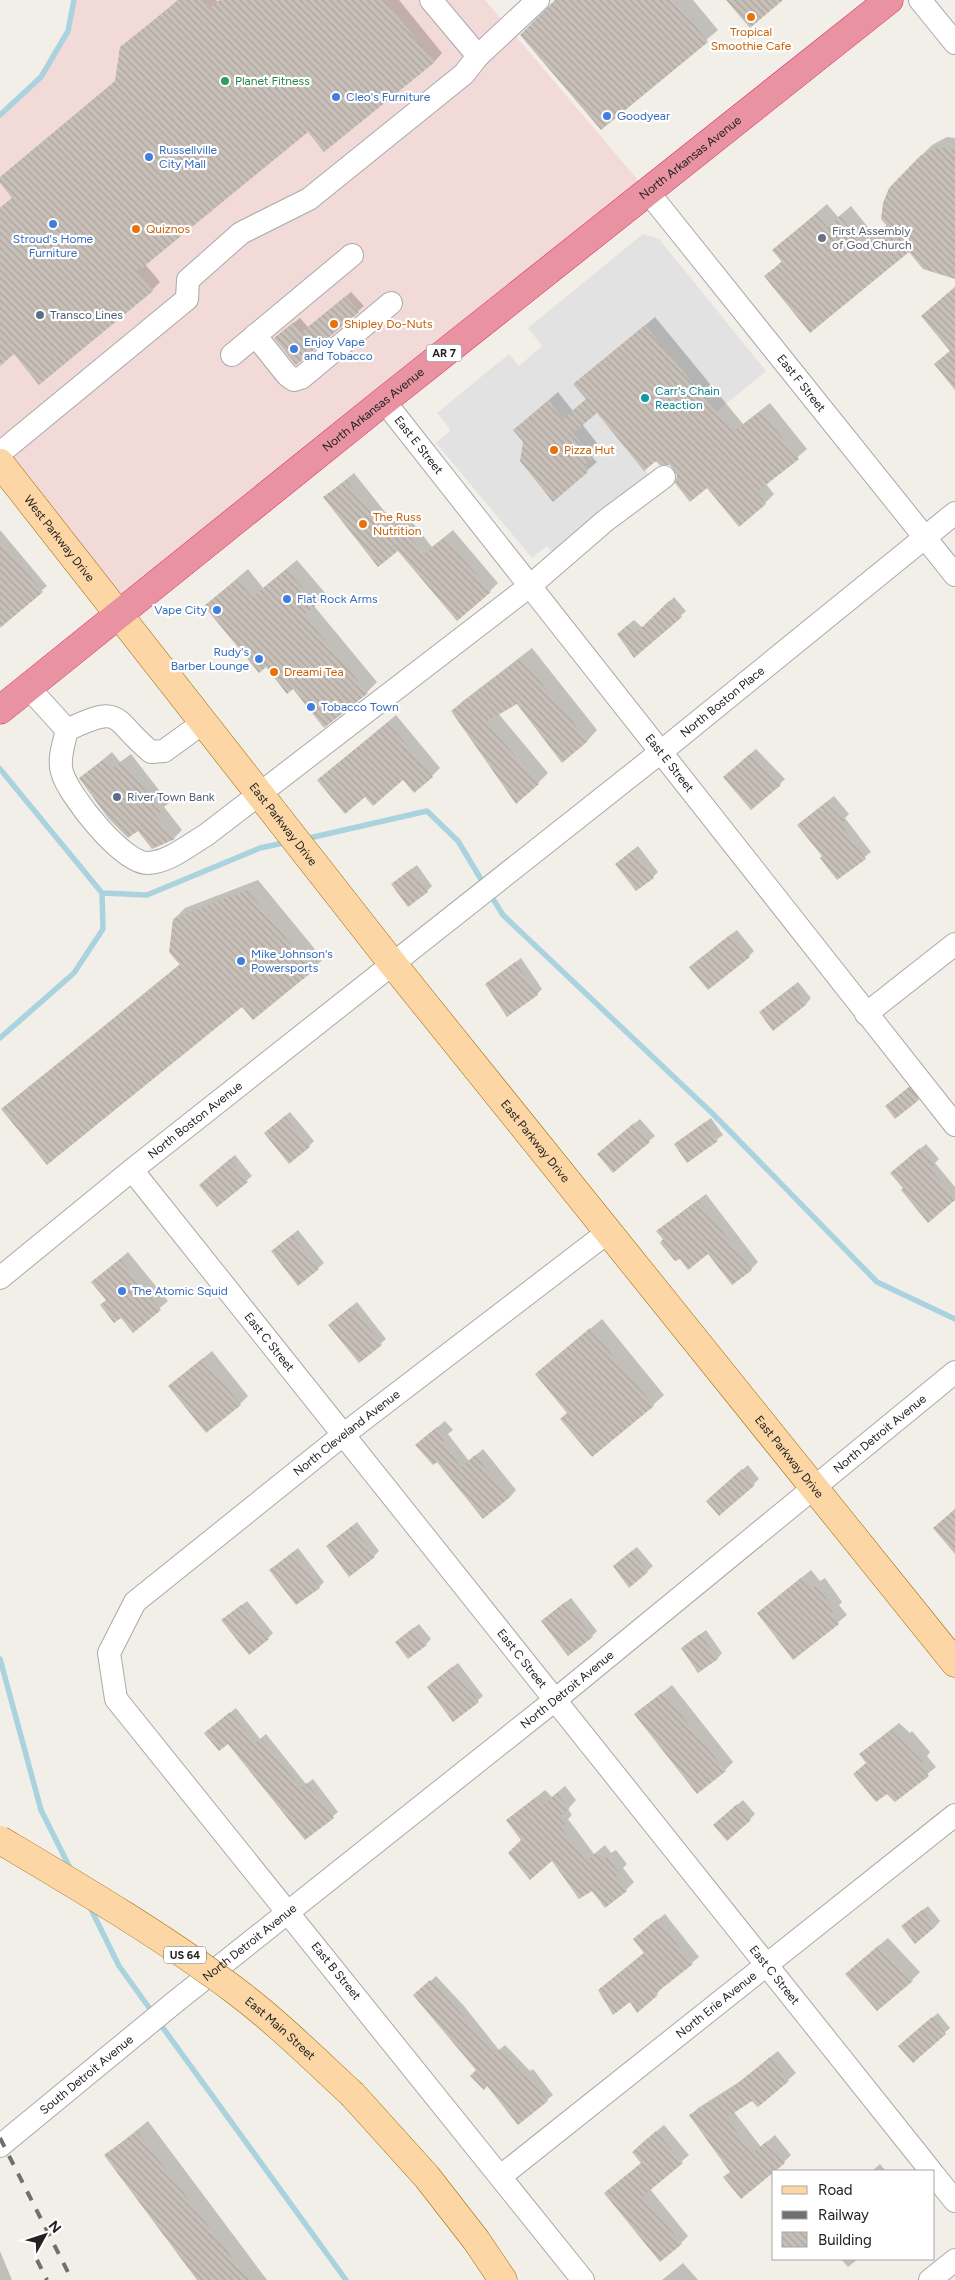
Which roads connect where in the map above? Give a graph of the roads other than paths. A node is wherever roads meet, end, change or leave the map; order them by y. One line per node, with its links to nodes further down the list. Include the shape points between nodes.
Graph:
1 (431, 0): 6 (street)
2 (538, 0): 6 (street)
3 (889, 0): 7 (highway, North Arkansas Avenue / AR 7)
4 (920, 0): 5 (street)
5 (955, 43)
6 (478, 56): 13 (street, via 464,74 309,199 241,233 188,280 187,299)
7 (648, 192): 12 (highway, North Arkansas Avenue / AR 7); 17 (street, East F Street)
8 (352, 254): 10 (street)
9 (391, 303): 10 (street, via 306,374 294,380)
10 (255, 335): 11 (street)
11 (232, 354)
12 (384, 400): 19 (street, East E Street); 20 (highway, North Arkansas Avenue / AR 7)
13 (0, 453)
14 (0, 463): 20 (main road, West Parkway Drive)
15 (664, 477): 19 (street, via 605,521)
16 (955, 513): 17 (street, North Boston Place)
17 (925, 537): 18 (street, East F Street); 25 (street, North Boston Place)
18 (955, 576)
19 (531, 585): 25 (street, East E Street); 26 (street)
20 (120, 614): 21 (highway, North Arkansas Avenue / AR 7); 23 (main road, East Parkway Drive)
21 (28, 687): 22 (highway, North Arkansas Avenue / AR 7); 24 (street)
22 (0, 710)
23 (204, 722): 24 (street, via 164,751 151,752 116,717 106,715); 26 (main road, East Parkway Drive)
24 (67, 730): 26 (street, via 62,771 71,790 103,833 133,858 147,863 164,860 206,835)
25 (662, 751): 28 (street, North Boston Place); 29 (street, East E Street)
26 (260, 794): 28 (main road, East Parkway Drive)
27 (955, 944): 29 (street)
28 (392, 963): 31 (street, North Boston Avenue); 32 (main road, East Parkway Drive)
29 (866, 1014): 30 (street, East E Street)
30 (955, 1124)
31 (132, 1170): 33 (street, North Boston Avenue); 35 (street, East C Street)
32 (608, 1232): 35 (street, North Cleveland Avenue); 36 (main road, East Parkway Drive)
33 (0, 1278)
34 (955, 1372): 36 (street, North Detroit Avenue)
35 (343, 1435): 37 (street, North Cleveland Avenue, via 135,1602); 39 (street, East C Street)
36 (814, 1489): 38 (main road, East Parkway Drive); 39 (street, North Detroit Avenue)
37 (109, 1653): 42 (street, East B Street, via 116,1699)
38 (955, 1663)
39 (555, 1700): 42 (street, North Detroit Avenue); 43 (street, East C Street)
40 (955, 1815): 43 (street, North Erie Avenue)
41 (0, 1840): 51 (main road, East Main Street / US 64, bridge, via 117,1910 234,1990 285,2032 352,2095 427,2177)
42 (289, 1911): 44 (street, North Detroit Avenue); 48 (street, East B Street)
43 (766, 1965): 46 (street, East C Street); 48 (street, North Erie Avenue)
44 (174, 2002): 45 (street, South Detroit Avenue)
45 (0, 2146)
46 (930, 2170)
47 (935, 2175): 49 (street)
48 (501, 2176): 52 (street, East B Street)
49 (955, 2201)
50 (955, 2260): 53 (street)
51 (503, 2280)
52 (583, 2280)
53 (930, 2280)

